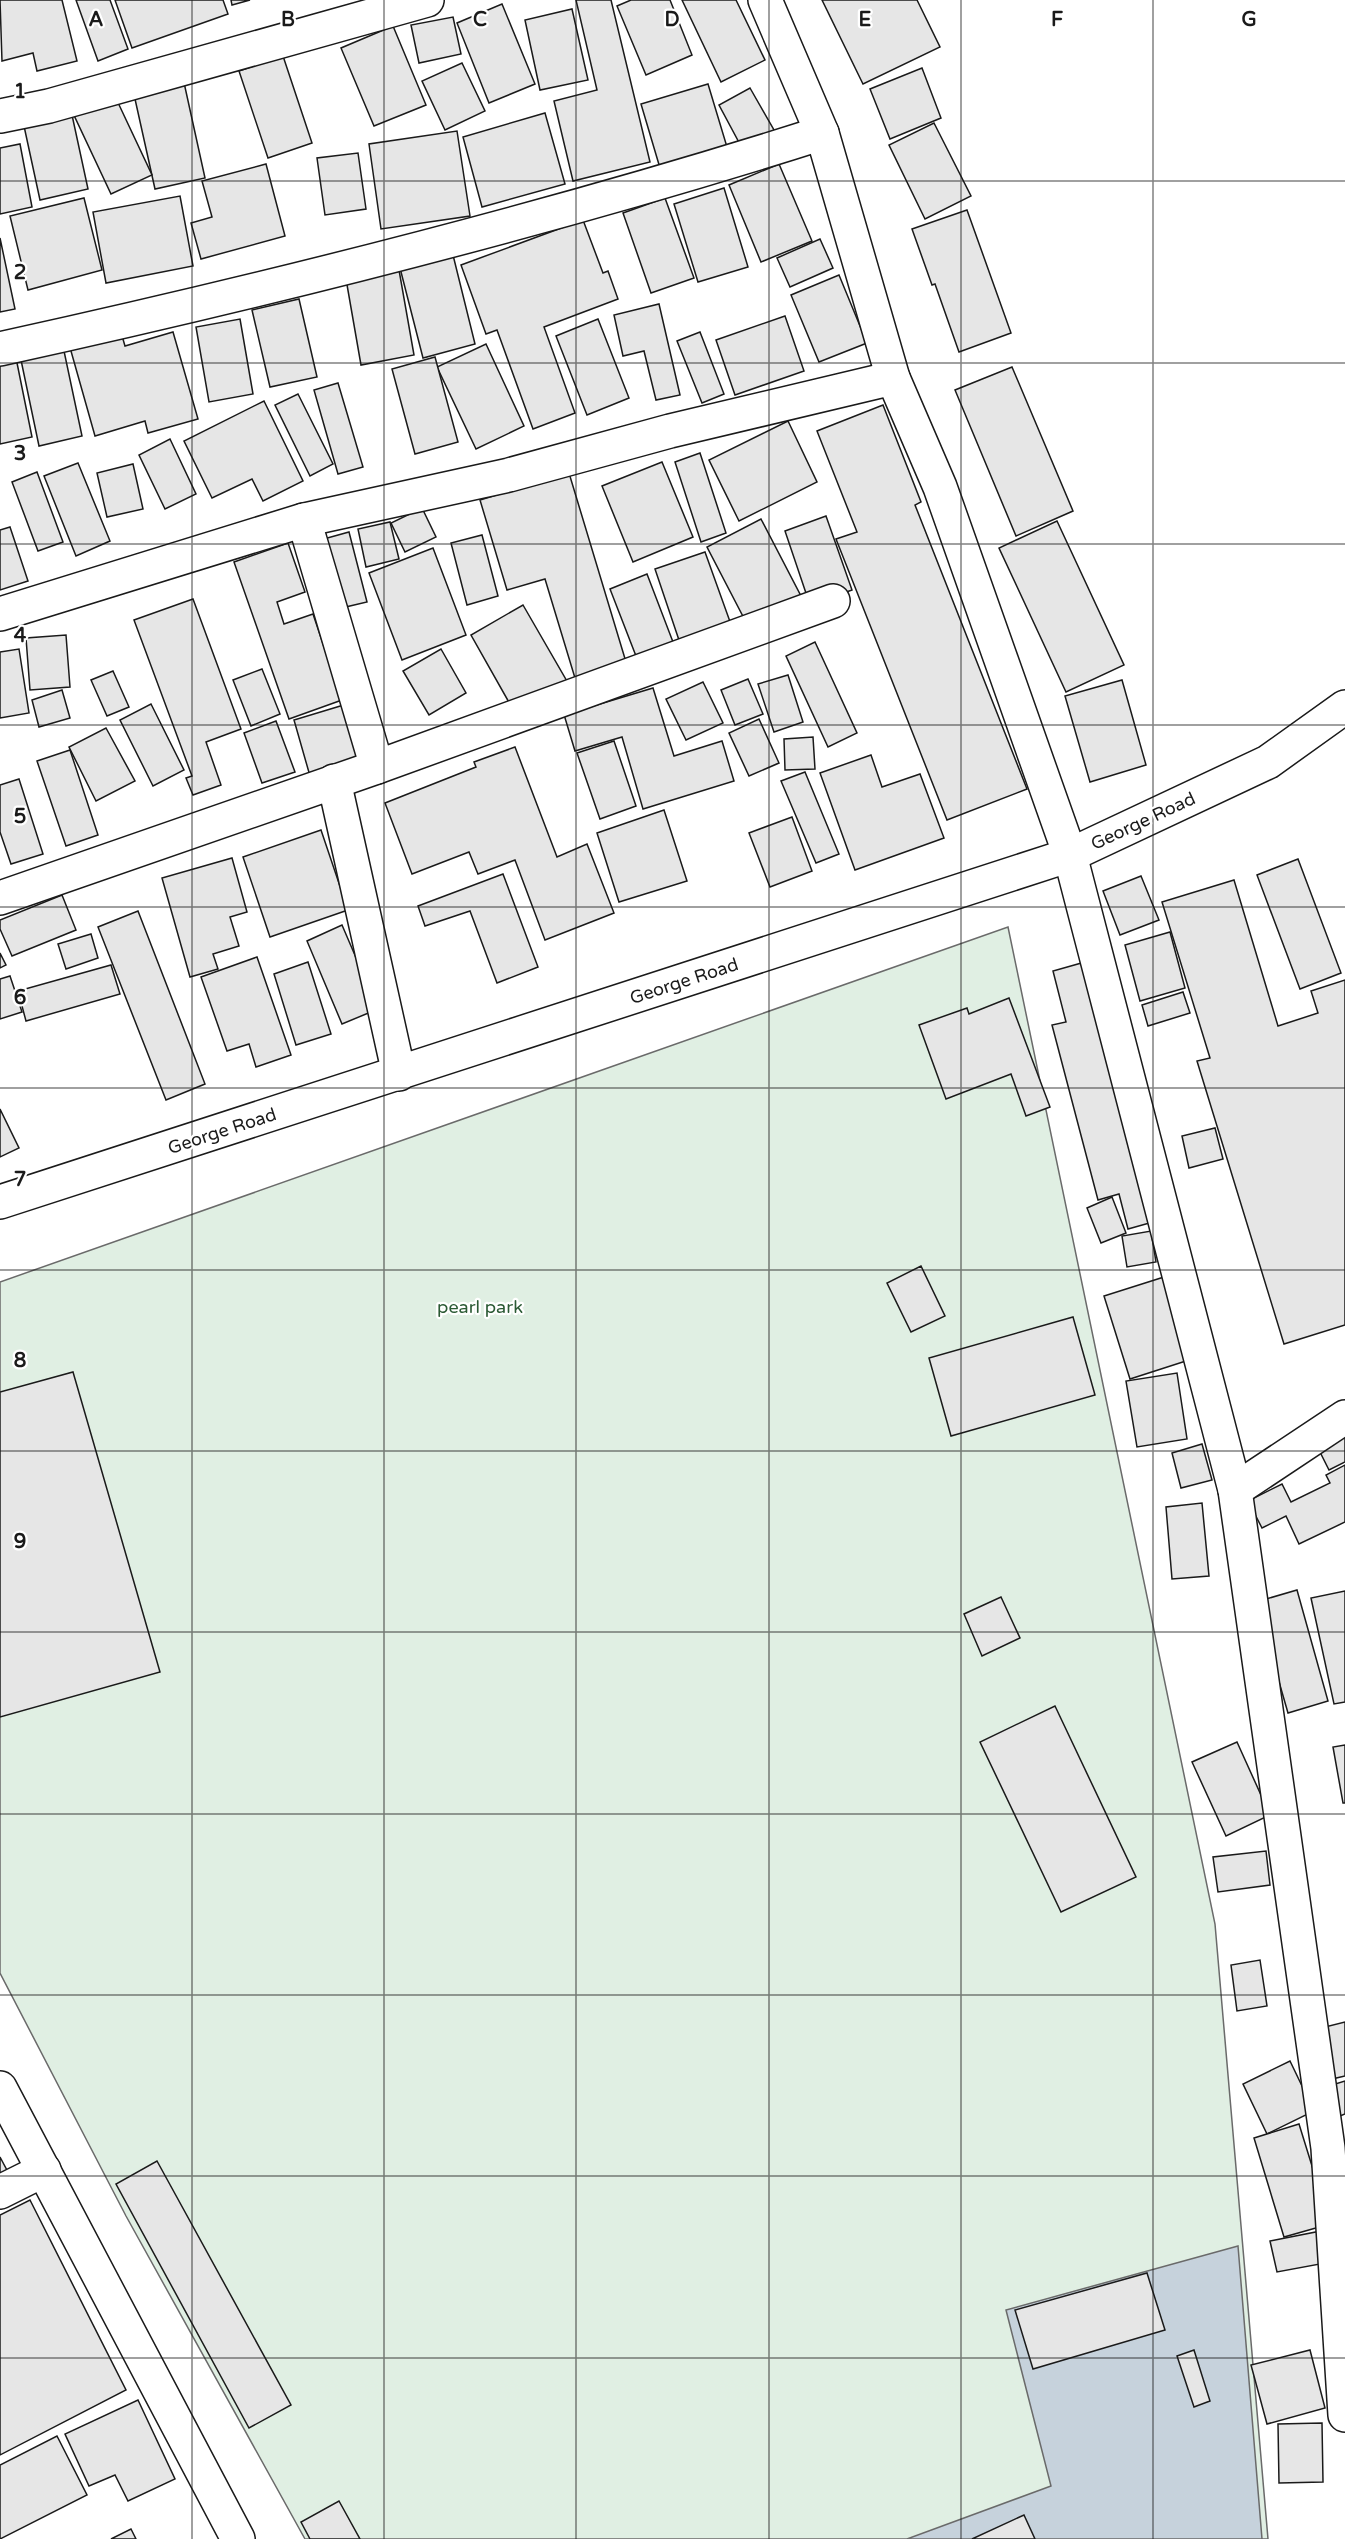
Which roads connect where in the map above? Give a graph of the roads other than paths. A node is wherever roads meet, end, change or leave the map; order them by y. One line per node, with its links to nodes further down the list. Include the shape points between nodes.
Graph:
1 (427, 0): 3 (street, via 49,106)
2 (765, 0): 4 (street)
3 (0, 116)
4 (822, 133): 5 (street, via 683,177 458,239); 6 (street)
5 (0, 349)
6 (893, 378): 7 (street, via 670,431 509,475); 13 (street, via 940,487)
7 (304, 520): 9 (street); 11 (street)
8 (833, 601): 11 (street)
9 (0, 614)
10 (1345, 707): 13 (street, George Road, via 1268,762)
11 (377, 767): 12 (street)
12 (334, 781): 14 (street); 15 (street)
13 (1071, 855): 15 (street, George Road); 18 (street)
14 (0, 898)
15 (399, 1074): 16 (street, George Road)
16 (0, 1202)
17 (1345, 1417): 18 (street)
18 (1234, 1490): 22 (street, via 1328,2148)
19 (0, 2088): 20 (street)
20 (44, 2170): 21 (street); 23 (street)
21 (0, 2192)
22 (1345, 2415)
23 (238, 2539)

